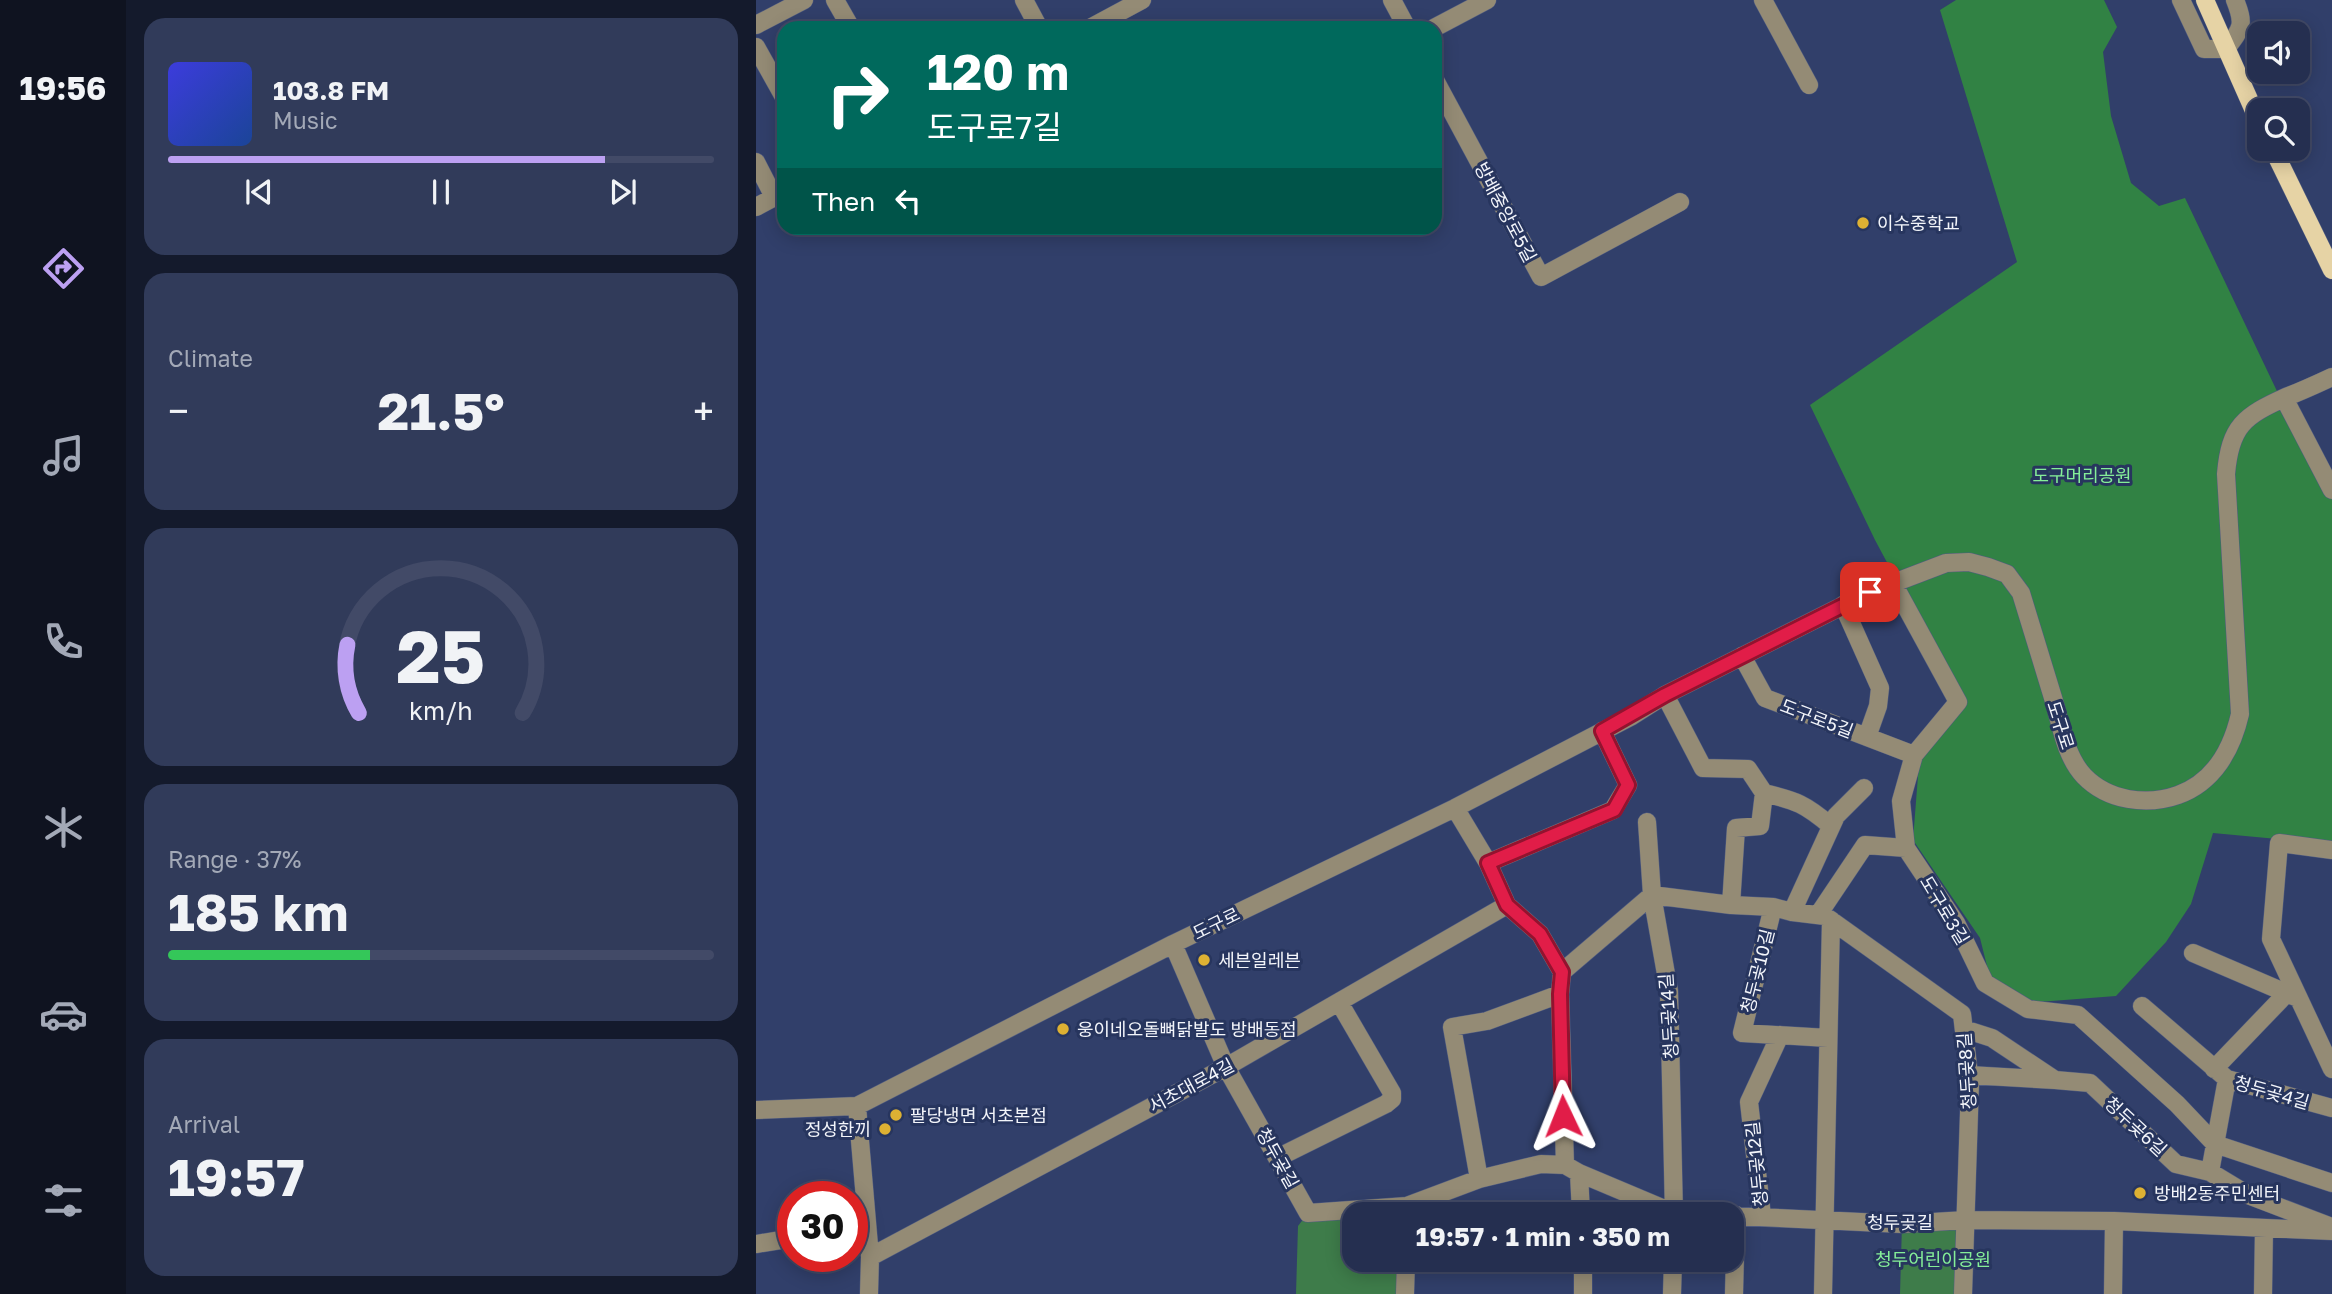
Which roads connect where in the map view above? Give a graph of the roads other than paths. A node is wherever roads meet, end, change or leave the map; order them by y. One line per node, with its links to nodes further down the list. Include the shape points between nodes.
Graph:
1 (804, 0): 15 (street)
2 (835, 0): 11 (street)
3 (1024, 0): 12 (street)
4 (1142, 0): 13 (street)
5 (1392, 0): 14 (street)
6 (1487, 0): 16 (street)
7 (1763, 0): 20 (street)
8 (2181, 0): 18 (street, via 2204,49)
9 (2205, 0): 18 (main road)
10 (2235, 0): 18 (street, via 2242,20)
11 (847, 21)
12 (1035, 21)
13 (1103, 21)
14 (1403, 21)
15 (756, 24)
16 (1442, 24)
17 (756, 47): 19 (street)
18 (2226, 49): 22 (main road)
19 (777, 84)
20 (1809, 85)
21 (1442, 93): 27 (street, 방배중앙로5길, via 1541,277)
22 (2248, 98)
23 (2279, 161): 29 (main road)
24 (756, 162): 25 (street)
25 (777, 191)
26 (777, 195): 28 (street)
27 (1680, 202)
28 (756, 207)
29 (2332, 271)
30 (2332, 377): 31 (street, 도구로)
31 (2284, 398): 32 (street); 33 (street, 도구로, via 2244,421 2228,454 2240,713 2236,734 2215,771 2184,793 2138,801 2110,793 2085,777 2069,752 2021,593 2007,574 1969,562 1946,563)
32 (2332, 490)
33 (1893, 583): 34 (street, 도구로); 39 (street, 도구로3길, via 1958,702)
34 (1843, 605): 35 (street, 도구로); 38 (street, via 1880,688)
35 (1742, 656): 36 (street, 도구로); 38 (street, 도구로5길, via 1765,698)
36 (1665, 695): 37 (street, 도구로); 41 (street, via 1703,768 1748,769)
37 (1602, 731): 42 (street, 도구로); 47 (street, via 1628,785 1614,810)
38 (1867, 737): 39 (street, 도구로5길)
39 (1914, 755): 45 (street, 도구로3길, via 1901,801)
40 (1864, 788): 44 (street)
41 (1764, 793): 44 (street, via 1794,800); 50 (street, via 1760,826 1736,828)
42 (1455, 808): 47 (street); 54 (street, 도구로)
43 (1647, 822): 48 (street, 청두곶14길)
44 (1831, 826): 52 (street)
45 (1906, 848): 53 (street, via 1865,845); 72 (street, 도구로3길, via 1956,923 1985,983 2028,1009 2078,1015)
46 (2332, 850): 58 (street, via 2278,843 2271,939)
47 (1488, 863): 49 (street)
48 (1652, 895): 50 (street, 청두곶8길); 56 (street); 82 (street, 청두곶14길, via 1669,991)
49 (1507, 905): 56 (street, via 1540,934); 59 (street, 서초대로4길)
50 (1731, 905): 51 (street, 청두곶8길)
51 (1773, 907): 52 (street, 청두곶8길); 62 (street, 청두곶10길, via 1742,1033)
52 (1792, 912): 53 (street, 청두곶8길)
53 (1824, 918): 61 (street, 청두곶8길, via 1962,1014); 63 (street)
54 (1172, 944): 65 (street, 청두곶길); 69 (street, 도구로)
55 (2193, 953): 58 (street)
56 (1562, 972): 57 (street)
57 (1560, 994): 74 (street); 76 (street, via 1487,1021 1452,1027)
58 (2292, 996): 64 (street); 66 (street, 청두곶4길)
59 (1339, 1002): 65 (street, 서초대로4길); 73 (street, via 1392,1099)
60 (2142, 1006): 66 (street, 청두곶4길)
61 (1964, 1030): 67 (street, 청두곶8길); 68 (street, 청두곶6길, via 1992,1038)
62 (1780, 1035): 63 (street, 청두곶10길); 85 (street, 청두곶12길, via 1749,1101)
63 (1828, 1038): 86 (street)
64 (2332, 1064)
65 (1226, 1066): 73 (street, 청두곶길); 94 (street, 서초대로4길)
66 (2220, 1074): 70 (street, 청두곶4길); 72 (street)
67 (1969, 1075): 68 (street, 청두곶6길); 87 (street, 청두곶8길)
68 (2055, 1080): 75 (street, 청두곶6길, via 2090,1083 2176,1164)
69 (858, 1106): 71 (street, 도구로); 77 (street)
70 (2332, 1108)
71 (756, 1110)
72 (2216, 1144): 75 (street); 78 (street)
73 (1277, 1157): 83 (street, 청두곶길, via 1308,1213)
74 (1572, 1169): 76 (street, 청두곶길, via 1541,1164); 80 (street); 81 (street, 청두곶길)
75 (2210, 1172): 90 (street, 청두곶6길, via 2249,1195)
76 (1479, 1179): 79 (street, 청두곶길)
77 (859, 1181)
78 (2332, 1183)
79 (1426, 1202)
80 (1579, 1202)
81 (1647, 1202)
82 (1674, 1202)
83 (1342, 1212)
84 (1744, 1215): 85 (street, 청두곶길)
85 (1762, 1216): 86 (street, 청두곶길)
86 (1824, 1220): 87 (street, 청두곶길, via 1902,1224); 104 (street)
87 (1965, 1220): 88 (street, 청두곶길); 105 (street, 청두곶8길)
88 (2114, 1221): 89 (street, 청두곶길); 106 (street)
89 (2264, 1228): 90 (street, 청두곶길); 107 (street)
90 (2332, 1229)
91 (777, 1241): 92 (street)
92 (756, 1244)
93 (868, 1252): 94 (street)
94 (870, 1257): 99 (street)
95 (1406, 1272): 100 (street)
96 (1583, 1272): 101 (street)
97 (1673, 1272): 102 (street)
98 (1735, 1272): 103 (street)
99 (869, 1294)
100 (1405, 1294)
101 (1583, 1294)
102 (1672, 1294)
103 (1734, 1294)
104 (1823, 1294)
105 (1963, 1294)
106 (2113, 1294)
107 (2263, 1294)

